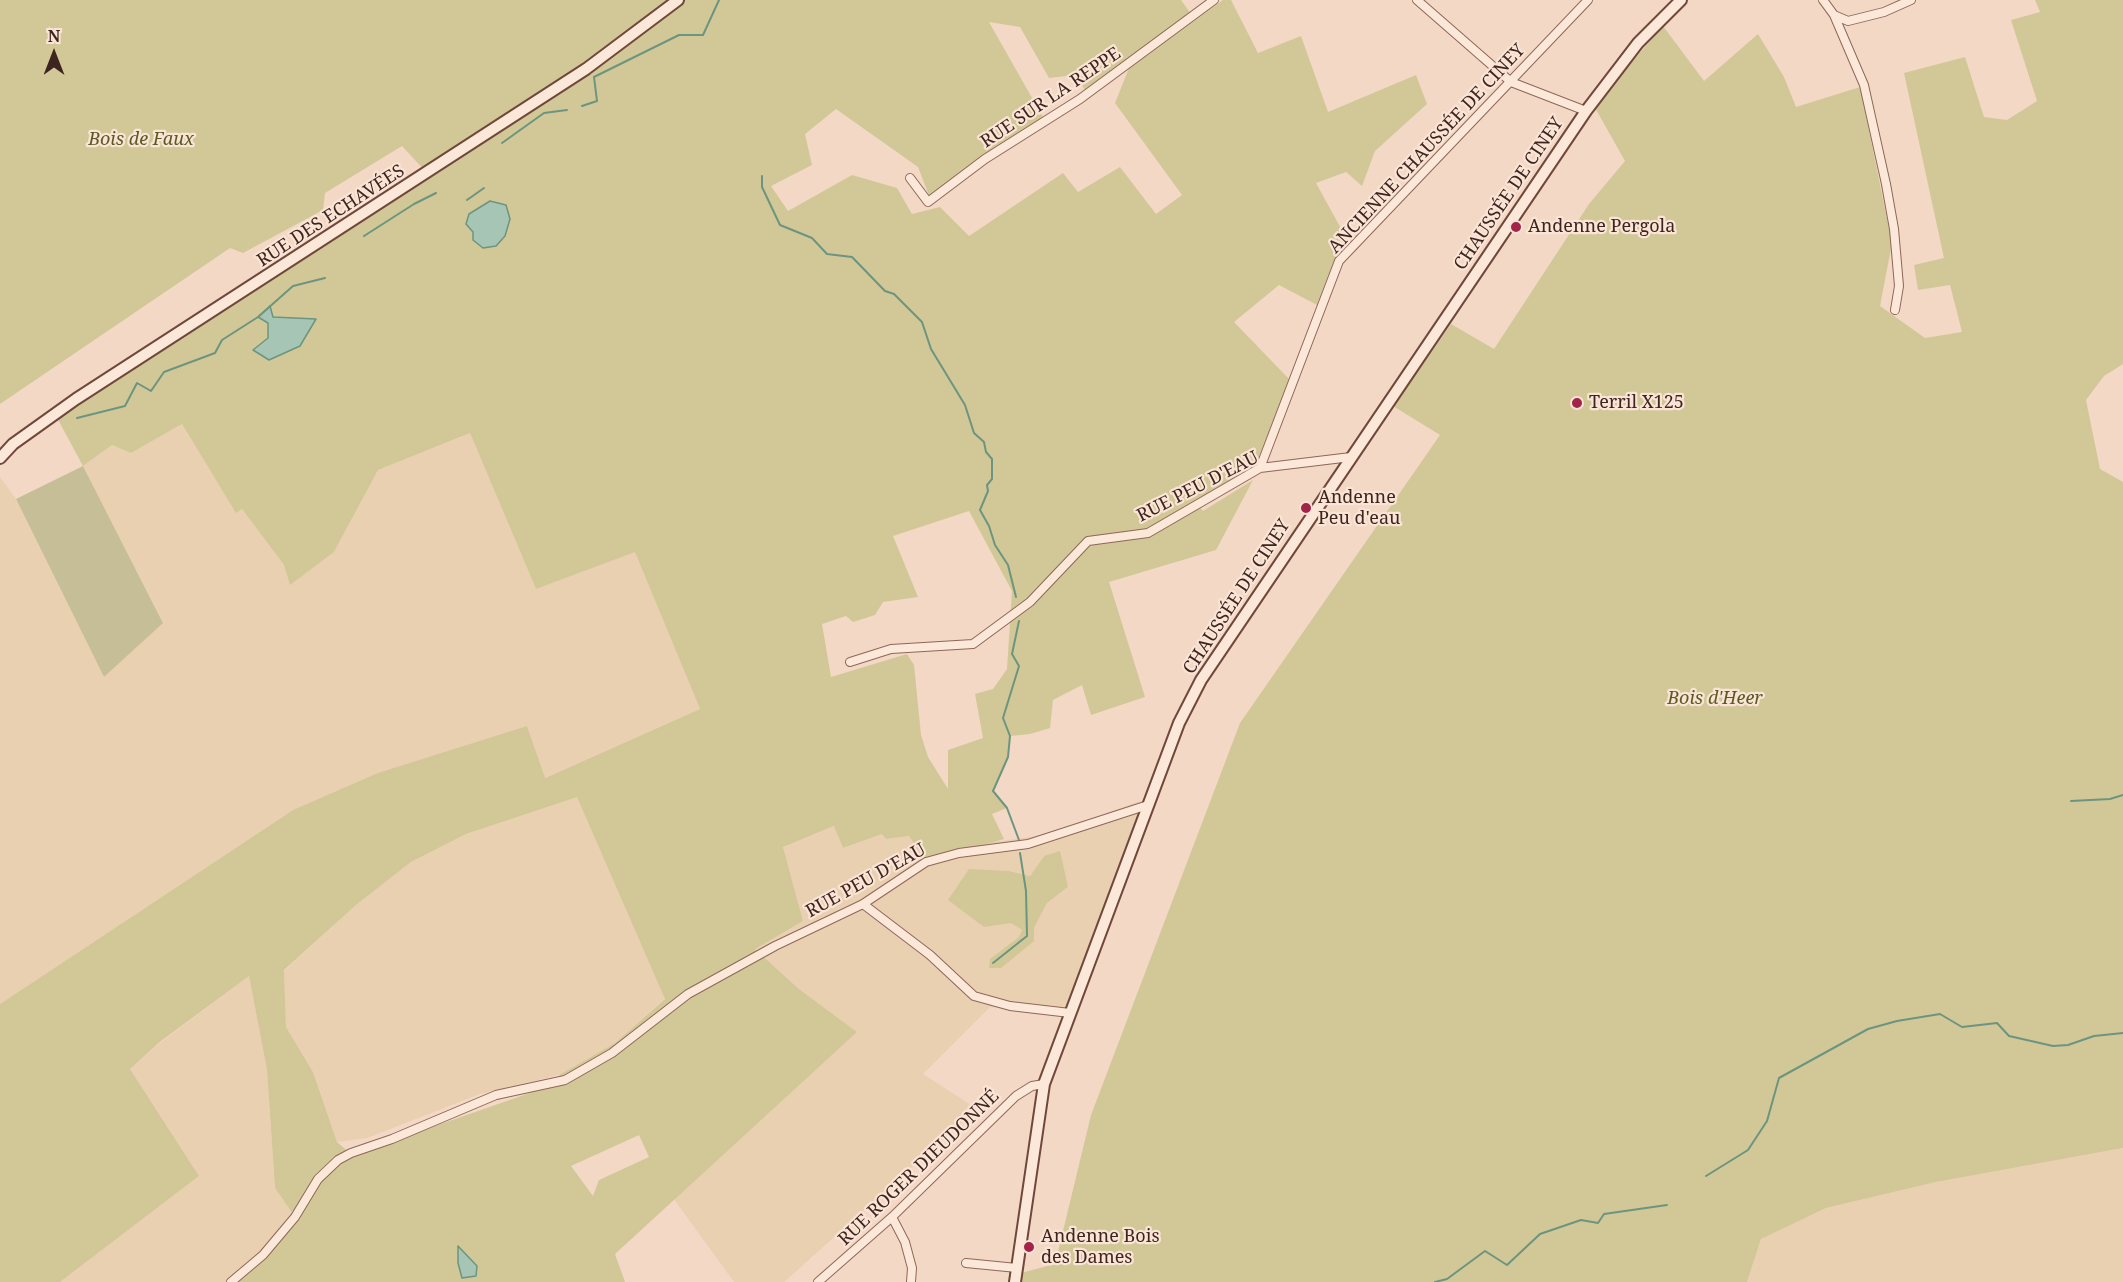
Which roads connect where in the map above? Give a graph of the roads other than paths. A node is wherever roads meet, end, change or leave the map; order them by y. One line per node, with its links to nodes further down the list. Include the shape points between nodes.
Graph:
1 (678, 0): 14 (main road, RUE DES ECHAVÉES, via 586,69 82,396 13,444)
2 (1214, 0): 11 (street, RUE SUR LA REPPE, via 1090,92 985,159 928,202)
3 (1418, 0): 9 (street)
4 (1588, 0): 9 (street, ANCIENNE CHAUSSÉE DE CINEY)
5 (1681, 0): 10 (main road, CHAUSSÉE DE CINEY, via 1638,44)
6 (1823, 0): 8 (street)
7 (1911, 0): 8 (street, via 1848,21)
8 (1834, 15): 12 (street, via 1864,85 1886,184 1899,286)
9 (1511, 82): 10 (street); 15 (street, ANCIENNE CHAUSSÉE DE CINEY, via 1339,261)
10 (1586, 111): 13 (main road, CHAUSSÉE DE CINEY)
11 (910, 178)
12 (1895, 310)
13 (1351, 457): 15 (street, RUE PEU D'EAU); 17 (main road, CHAUSSÉE DE CINEY, via 1201,680 1179,723)
14 (0, 458)
15 (1260, 468): 16 (street, RUE PEU D'EAU, via 1148,532 1088,541 1030,602 973,644 891,649)
16 (850, 662)
17 (1148, 805): 18 (street, RUE PEU D'EAU, via 1028,844 959,853 926,862); 19 (main road, CHAUSSÉE DE CINEY)
18 (863, 904): 19 (street, via 930,955 974,996 1010,1006); 24 (street, RUE PEU D'EAU, via 688,994 612,1053 565,1080 496,1095 338,1160 318,1179 295,1217 263,1255)
19 (1070, 1013): 20 (main road, CHAUSSÉE DE CINEY)
20 (1044, 1084): 21 (street, RUE ROGER DIEUDONNÉ, via 1016,1096); 23 (main road, CHAUSSÉE DE CINEY)
21 (892, 1218): 25 (street, RUE ROGER DIEUDONNÉ); 26 (street, via 905,1242 912,1268)
22 (966, 1263): 23 (street)
23 (1017, 1268): 27 (main road, CHAUSSÉE DE CINEY)
24 (231, 1282)
25 (818, 1282)
26 (911, 1282)
27 (1015, 1282)

